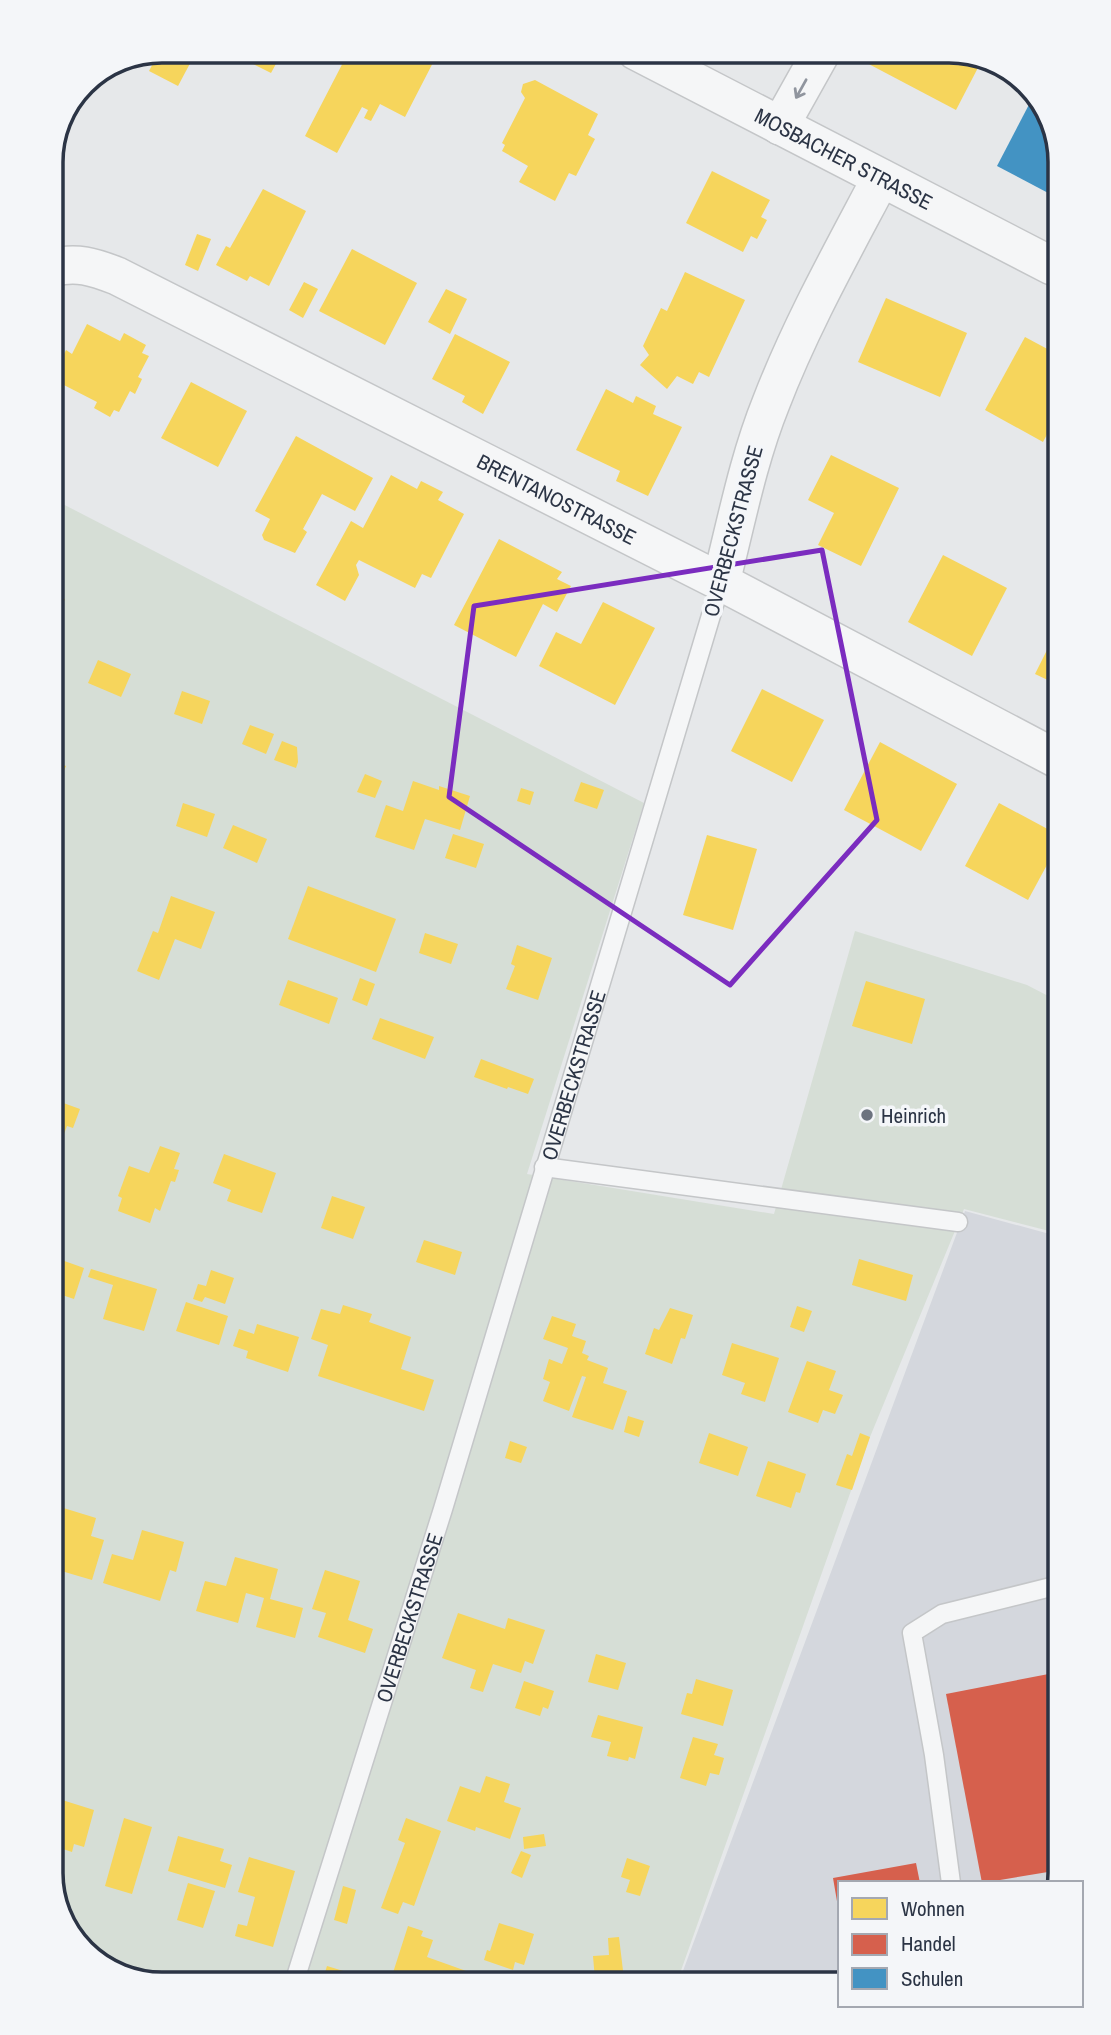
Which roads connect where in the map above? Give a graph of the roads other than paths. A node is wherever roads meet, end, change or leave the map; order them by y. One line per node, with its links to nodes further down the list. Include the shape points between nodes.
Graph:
1 (659, 63): 3 (street, MOSBACHER STRASSE)
2 (815, 63): 3 (street, one-way to 3)
3 (780, 126): 4 (street, MOSBACHER STRASSE)
4 (881, 178): 5 (street, MOSBACHER STRASSE); 7 (street, OVERBECKSTRASSE, via 814,305 770,404)
5 (1048, 264)
6 (63, 266): 7 (street, BRENTANOSTRASSE, via 76,264 117,276)
7 (721, 582): 8 (street, BRENTANOSTRASSE); 9 (lane, OVERBECKSTRASSE)
8 (1048, 754)
9 (544, 1167): 10 (lane); 13 (lane, OVERBECKSTRASSE, via 443,1509)
10 (958, 1222)
11 (1048, 1588): 12 (lane, via 942,1614 912,1633)
12 (951, 1881)
13 (297, 1972)

